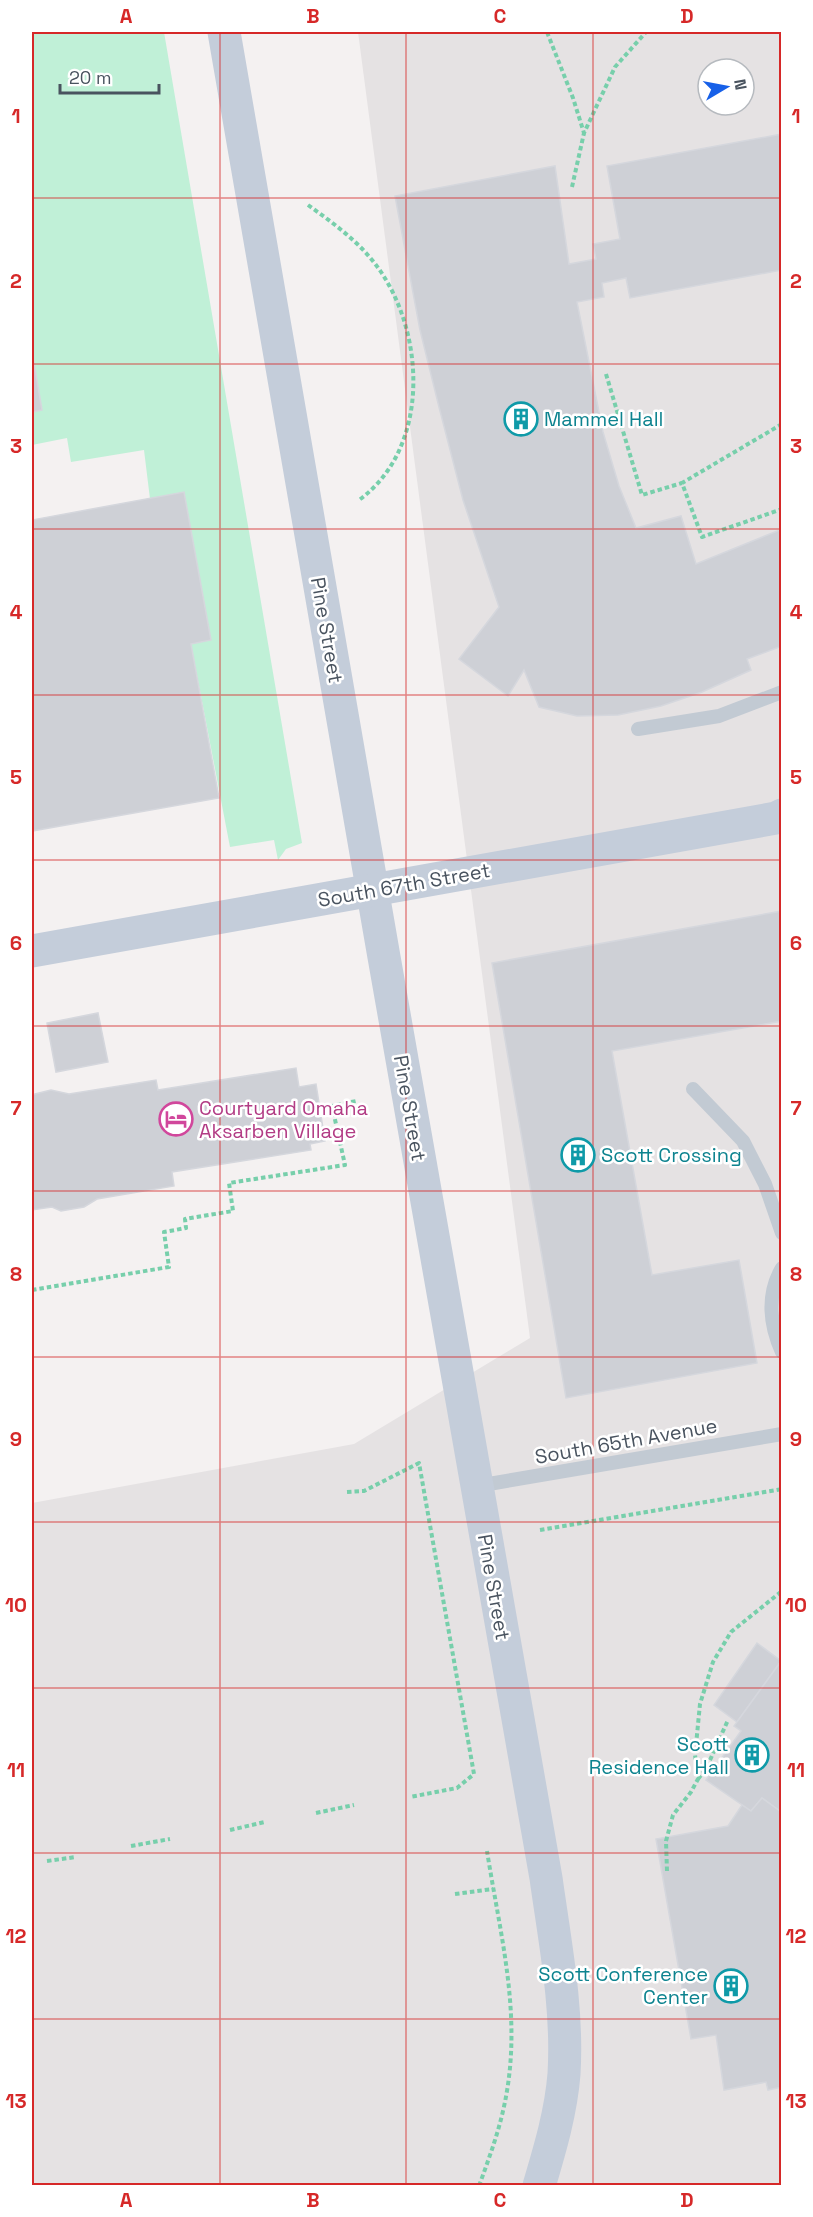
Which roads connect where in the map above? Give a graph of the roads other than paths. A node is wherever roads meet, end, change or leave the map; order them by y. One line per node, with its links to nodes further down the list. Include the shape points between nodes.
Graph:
1 (224, 32): 5 (street, Pine Street)
2 (782, 692): 3 (lane, via 719,716)
3 (638, 729)
4 (780, 817): 5 (street, South 67th Street)
5 (373, 891): 6 (street, South 67th Street); 12 (street, Pine Street)
6 (32, 951)
7 (693, 1089): 8 (lane, via 743,1141 765,1184)
8 (782, 1233)
9 (782, 1268): 10 (lane, via 771,1303 772,1326)
10 (782, 1353)
11 (782, 1434): 12 (lane, South 65th Avenue)
12 (477, 1486): 13 (street, Pine Street, via 546,1878 564,2012 564,2075 555,2133)
13 (539, 2186)

